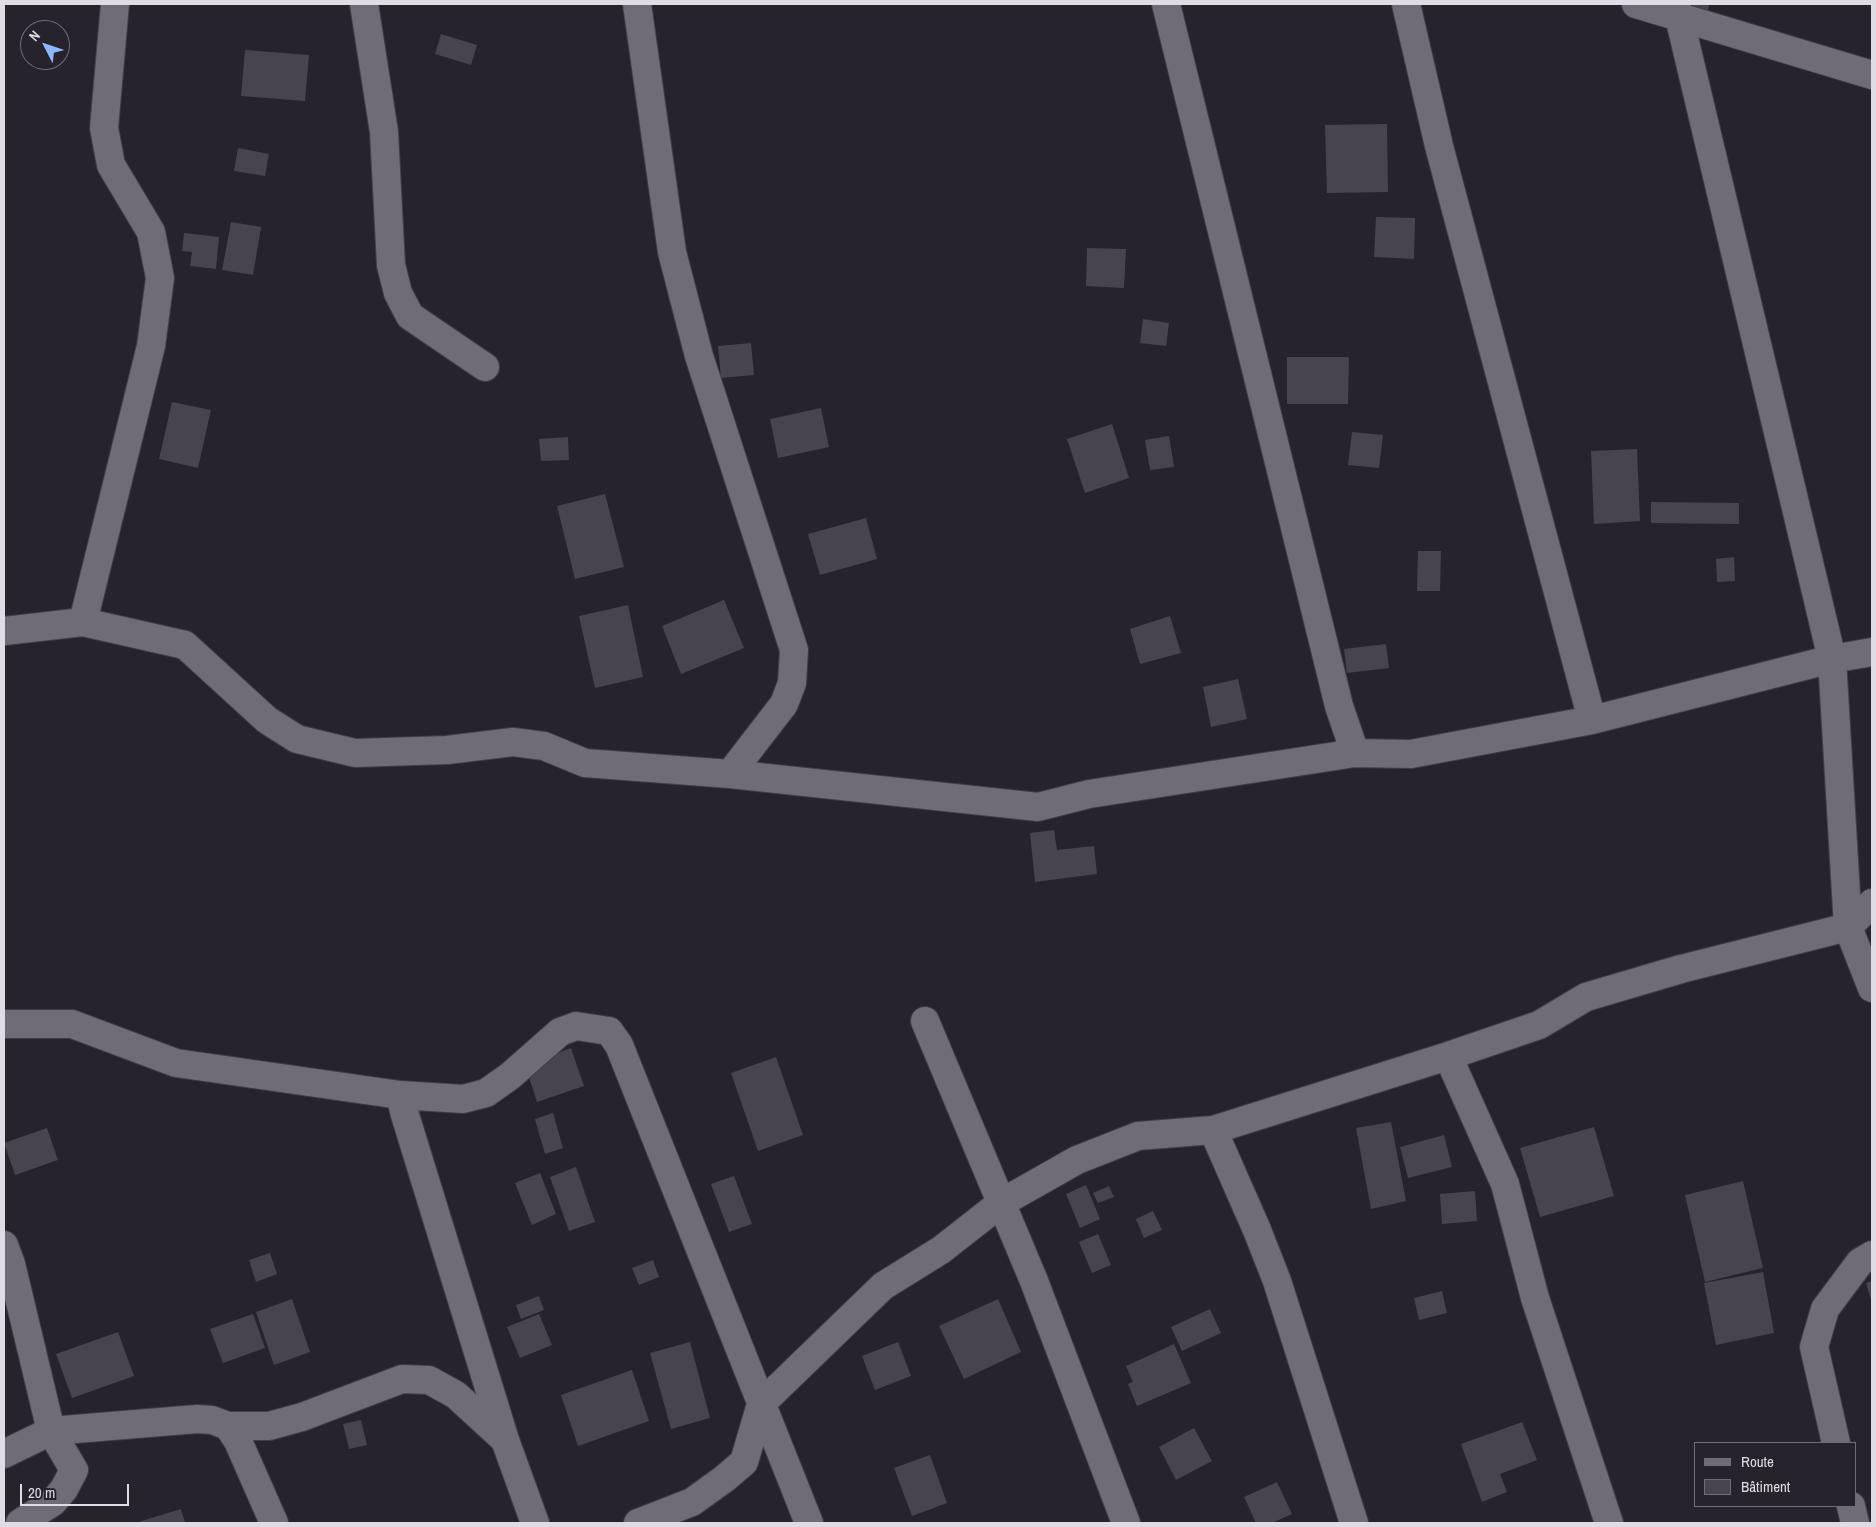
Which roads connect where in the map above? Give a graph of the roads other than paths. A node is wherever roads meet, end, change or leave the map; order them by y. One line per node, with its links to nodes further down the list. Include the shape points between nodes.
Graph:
1 (115, 4): 10 (street, via 104,128 111,165 151,232 160,278 151,346)
2 (364, 4): 9 (street, via 384,132 391,265 398,293 410,316)
3 (637, 4): 16 (street, via 672,252 699,356 794,650 792,683 784,704)
4 (1166, 4): 15 (street, via 1339,706)
5 (1406, 4): 14 (street, via 1439,146)
6 (1636, 4): 7 (street)
7 (1677, 10): 8 (street); 13 (street)
8 (1872, 75)
9 (485, 367)
10 (83, 622): 11 (street); 16 (street, via 185,645 261,714 297,739 355,753 448,750 513,742 544,746 585,763)
11 (4, 631)
12 (1872, 652): 13 (street)
13 (1832, 659): 14 (street); 18 (street)
14 (1592, 720): 15 (street, via 1411,754)
15 (1355, 753): 16 (street, via 1089,794 1038,807)
16 (730, 774)
17 (1872, 903): 18 (street)
18 (1848, 927): 19 (street); 22 (street, via 1681,969 1586,997 1539,1025)
19 (1872, 988)
20 (925, 1021): 25 (street)
21 (4, 1024): 23 (street, via 72,1024 176,1063)
22 (1448, 1056): 24 (street); 42 (street, via 1504,1184 1535,1298)
23 (400, 1094): 28 (street, via 463,1099 486,1093 560,1032 576,1026 609,1031 619,1045); 31 (street)
24 (1213, 1130): 25 (street, via 1138,1136 1077,1160); 41 (street, via 1277,1281)
25 (1000, 1202): 28 (street, via 941,1250 883,1286); 40 (street)
26 (4, 1245): 30 (street)
27 (1872, 1255): 32 (street, via 1860,1262 1825,1309 1814,1347)
28 (761, 1404): 38 (street, via 744,1462 692,1502); 39 (street)
29 (228, 1426): 30 (street, via 198,1419); 31 (street, via 269,1426 302,1417 402,1379 429,1380 456,1396); 36 (street, via 238,1441)
30 (51, 1430): 33 (street); 35 (street, via 74,1470 53,1502)
31 (505, 1440): 37 (street)
32 (1836, 1442)
33 (4, 1454)
34 (1850, 1507): 43 (street)
35 (20, 1523)
36 (274, 1523)
37 (535, 1523)
38 (638, 1523)
39 (809, 1523)
40 (1126, 1523)
41 (1354, 1523)
42 (1609, 1523)
43 (1855, 1523)

